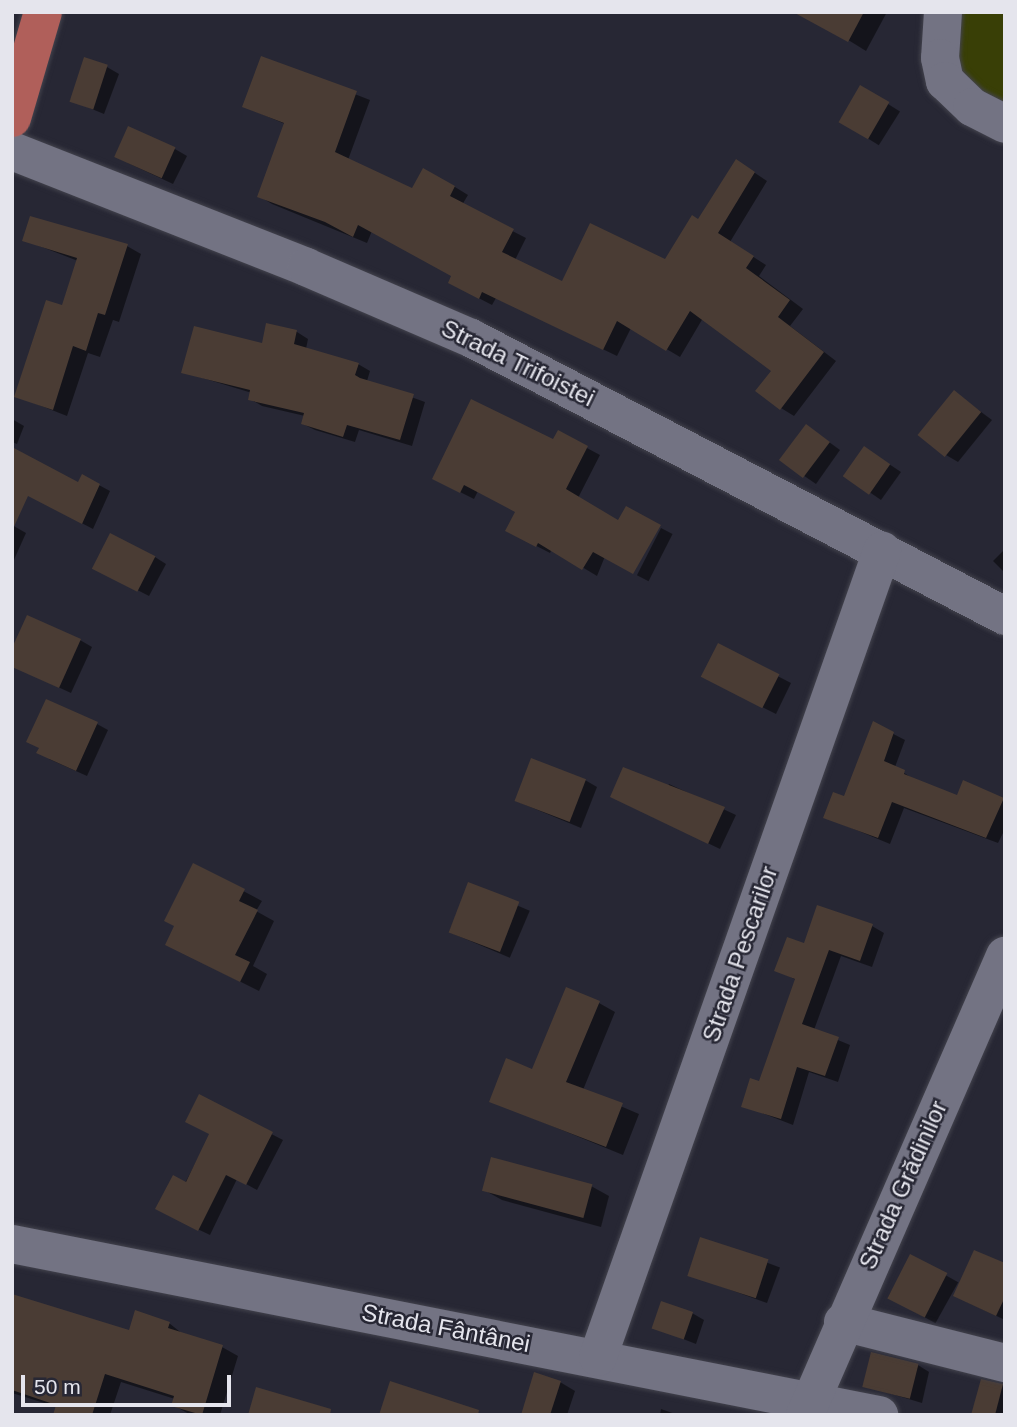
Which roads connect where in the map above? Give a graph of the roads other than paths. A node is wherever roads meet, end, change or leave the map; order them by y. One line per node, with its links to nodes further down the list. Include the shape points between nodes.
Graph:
1 (43, 12): 3 (main road)
2 (943, 12): 4 (street, via 940,58 945,81 972,107)
3 (12, 118)
4 (1005, 124)
5 (12, 151): 6 (street, Strada Trifoistei, via 471,338)
6 (882, 551): 7 (street, Strada Trifoistei); 11 (street, Strada Pescarilor)
7 (1005, 616)
8 (1005, 956): 10 (street, Strada Grădinilor)
9 (12, 1244): 11 (street, Strada Fântânei)
10 (843, 1322): 12 (street); 13 (street, Strada Grădinilor)
11 (598, 1357): 13 (street, Strada Fântânei)
12 (1005, 1363)
13 (808, 1407): 14 (street, Strada Fântânei)
14 (879, 1415)

